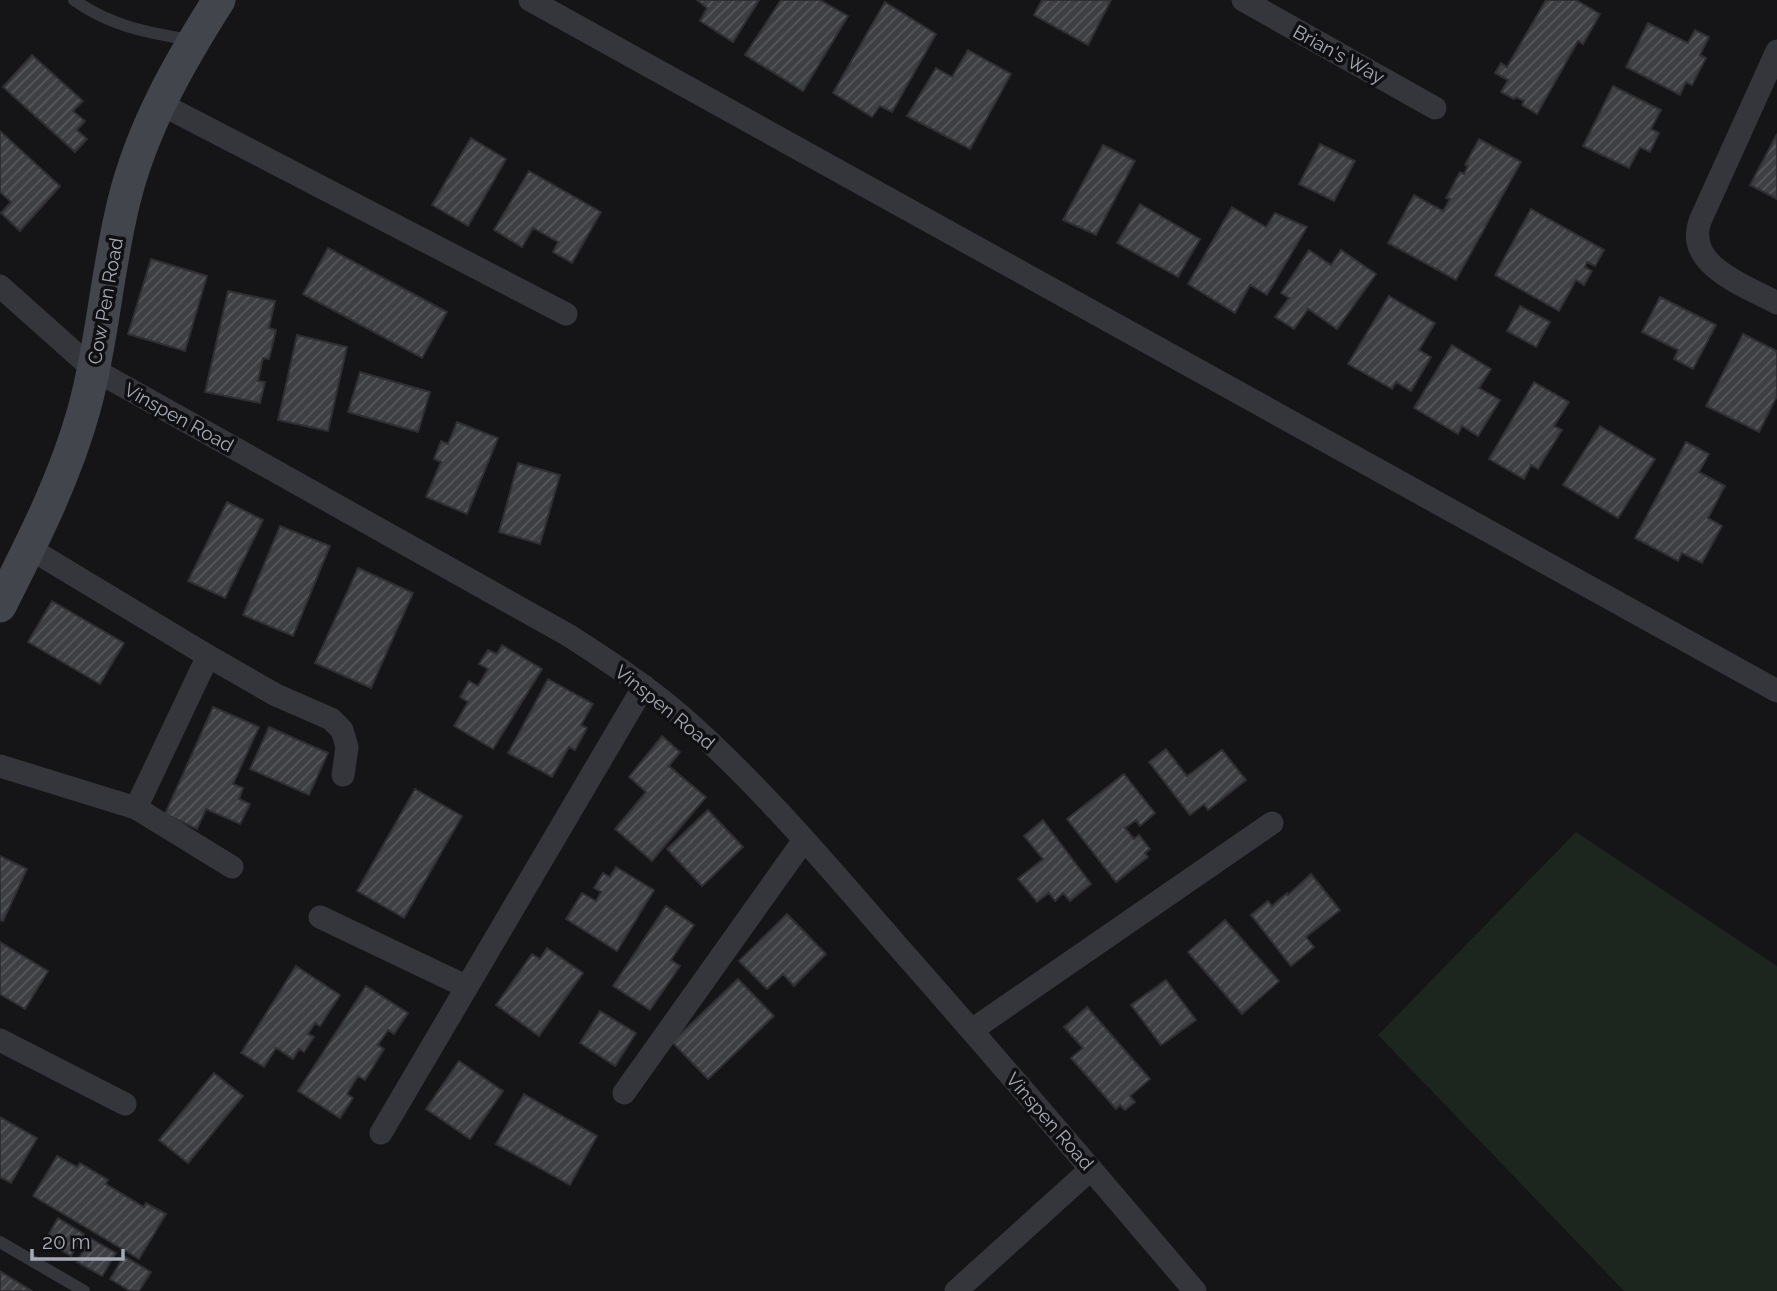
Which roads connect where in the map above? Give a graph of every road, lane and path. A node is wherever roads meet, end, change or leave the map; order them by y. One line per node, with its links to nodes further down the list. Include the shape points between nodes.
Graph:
1 (74, 0): 5 (lane, via 94,15 126,28)
2 (219, 0): 5 (main road, Cow Pen Road)
3 (530, 0): 17 (street)
4 (1243, 0): 8 (street, Brian's Way)
5 (194, 40): 7 (main road, Cow Pen Road)
6 (1777, 51): 10 (street, via 1696,238 1700,253 1713,266)
7 (159, 103): 11 (street); 12 (main road, Cow Pen Road, via 125,199)
8 (1435, 108)
9 (0, 286): 12 (street, Vinspen Road)
10 (1777, 303)
11 (566, 314)
12 (93, 369): 13 (main road, Cow Pen Road, via 74,442); 16 (street, Vinspen Road, via 568,635)
13 (29, 548): 14 (main road, Cow Pen Road); 15 (street)
14 (0, 606)
15 (208, 656): 19 (street, via 276,695 331,719 342,730 347,747); 20 (street)
16 (645, 686): 22 (street, Vinspen Road, via 733,765); 25 (street)
17 (1777, 691)
18 (0, 766): 20 (street)
19 (343, 775)
20 (136, 808): 23 (street)
21 (1272, 824): 26 (street)
22 (804, 839): 26 (street, Vinspen Road); 28 (street)
23 (232, 867)
24 (320, 916): 25 (street)
25 (467, 988): 30 (street)
26 (972, 1030): 31 (street, Vinspen Road)
27 (0, 1040): 29 (street)
28 (624, 1093)
29 (125, 1104)
30 (381, 1133)
31 (1091, 1170): 34 (street); 35 (street, Vinspen Road)
32 (0, 1242): 33 (lane)
33 (84, 1291)
34 (956, 1291)
35 (1195, 1291)

